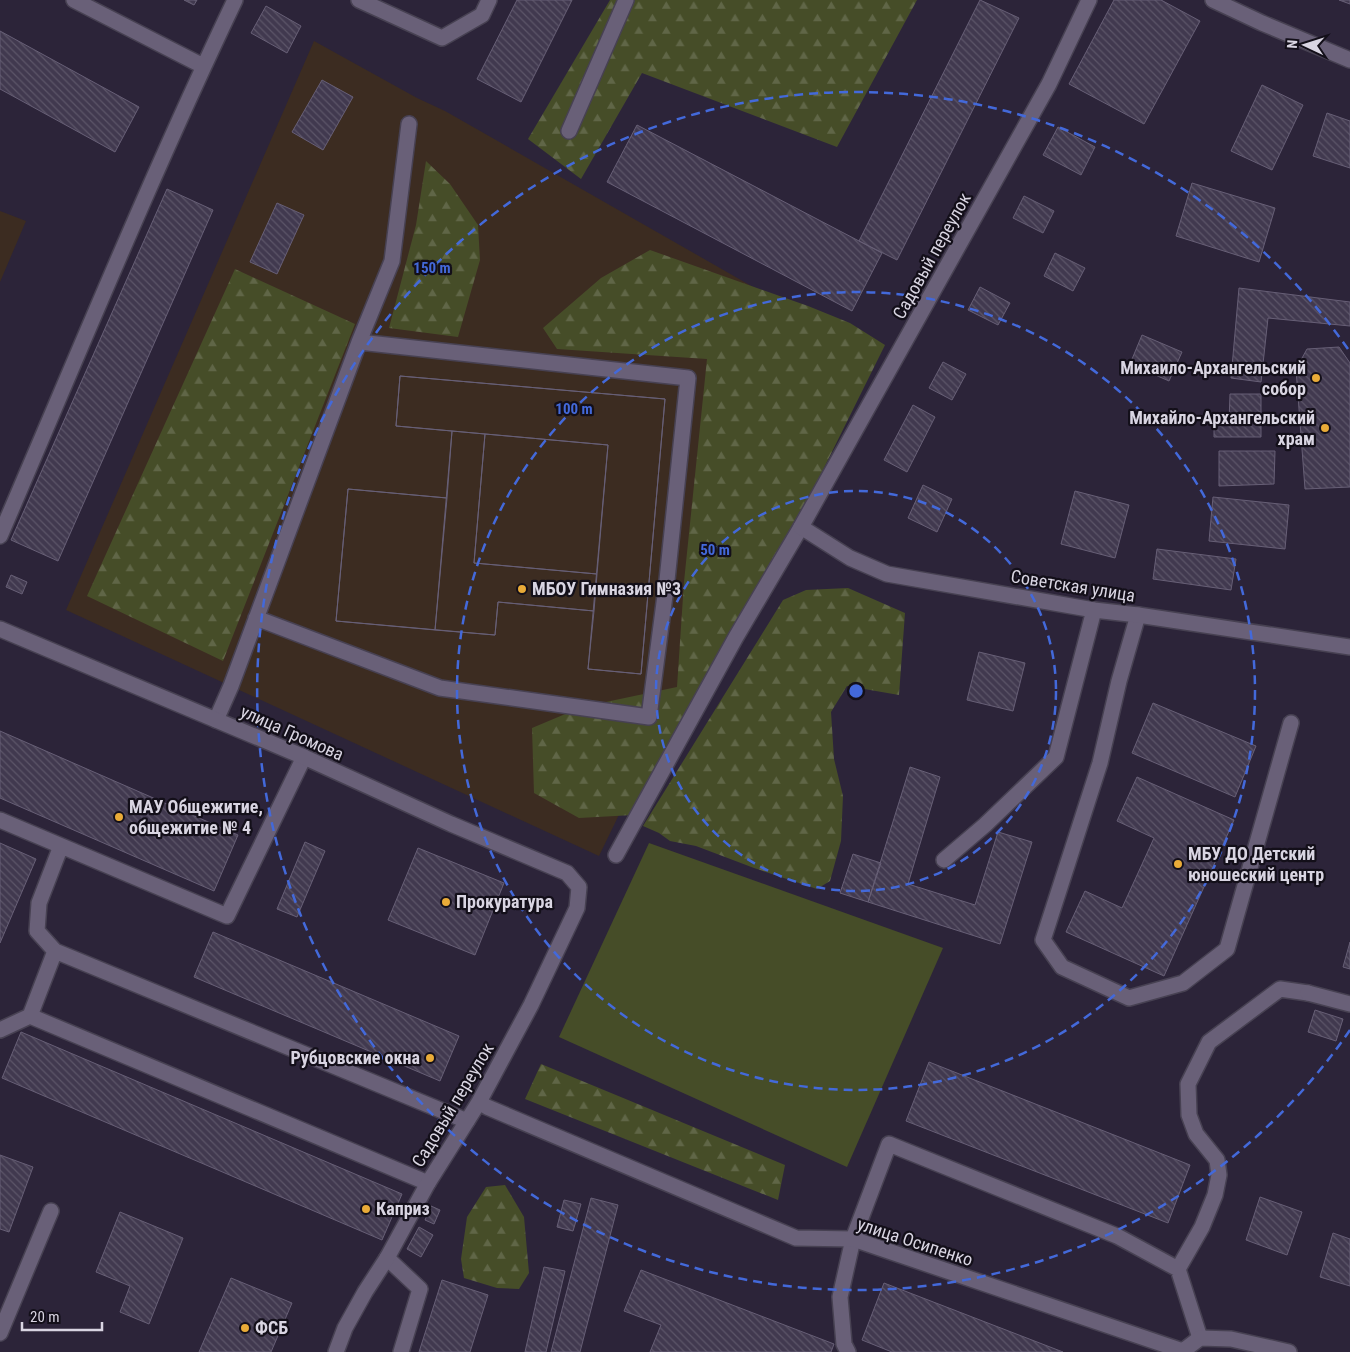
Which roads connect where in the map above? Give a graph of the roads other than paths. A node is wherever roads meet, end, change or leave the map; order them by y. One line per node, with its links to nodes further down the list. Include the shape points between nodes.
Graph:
1 (74, 0): 9 (street)
2 (235, 0): 9 (street)
3 (359, 0): 4 (street, via 442,38 482,15)
4 (489, 0)
5 (626, 0): 11 (street)
6 (1089, 0): 13 (street, Садовый переулок, via 1049,84)
7 (1213, 0): 8 (street)
8 (1350, 60)
9 (203, 66): 14 (street)
10 (409, 124): 12 (street, via 392,261)
11 (569, 131)
12 (359, 342): 17 (street); 17 (street, via 688,378 648,717 440,688)
13 (801, 527): 15 (street, Советская улица, via 850,558 887,574); 25 (street, Садовый переулок, via 736,637)
14 (0, 536)
15 (1094, 610): 16 (street, Советская улица); 26 (street, via 1056,757)
16 (1138, 615): 19 (street, Советская улица); 21 (street, via 1100,763 1043,940 1062,967 1129,998 1183,983 1227,949)
17 (256, 618): 20 (street)
18 (0, 629): 20 (street, улица Громова)
19 (1350, 647)
20 (216, 720): 22 (street, улица Громова)
21 (1291, 723)
22 (304, 757): 24 (street, via 227,916); 27 (street, улица Громова)
23 (0, 820): 24 (street)
24 (61, 846): 28 (street, via 39,903 37,931)
25 (616, 855)
26 (944, 860)
27 (567, 873): 32 (street, Садовый переулок, via 579,886 577,908 531,1005)
28 (54, 951): 30 (street); 33 (street)
29 (1350, 1004): 38 (street, via 1280,989 1209,1042 1188,1084 1189,1114 1196,1134 1216,1160 1219,1175 1202,1227)
30 (30, 1016): 31 (street); 34 (street)
31 (0, 1030)
32 (479, 1102): 33 (street, Садовый переулок); 36 (street, улица Осипенко, via 796,1238)
33 (467, 1121): 34 (street, Садовый переулок)
34 (428, 1183): 37 (street, Садовый переулок)
35 (51, 1211): 39 (street)
36 (853, 1239): 38 (street, via 889,1144 1117,1236); 43 (street, via 840,1296 844,1344); 44 (street, улица Осипенко)
37 (387, 1258): 41 (street, Садовый переулок, via 349,1321); 42 (street, via 420,1289)
38 (1178, 1269): 40 (street)
39 (0, 1333)
40 (1200, 1338): 44 (street, улица Осипенко); 45 (street, via 1231,1339)
41 (336, 1352)
42 (401, 1352)
43 (848, 1352)
44 (1182, 1352)
45 (1289, 1352)

